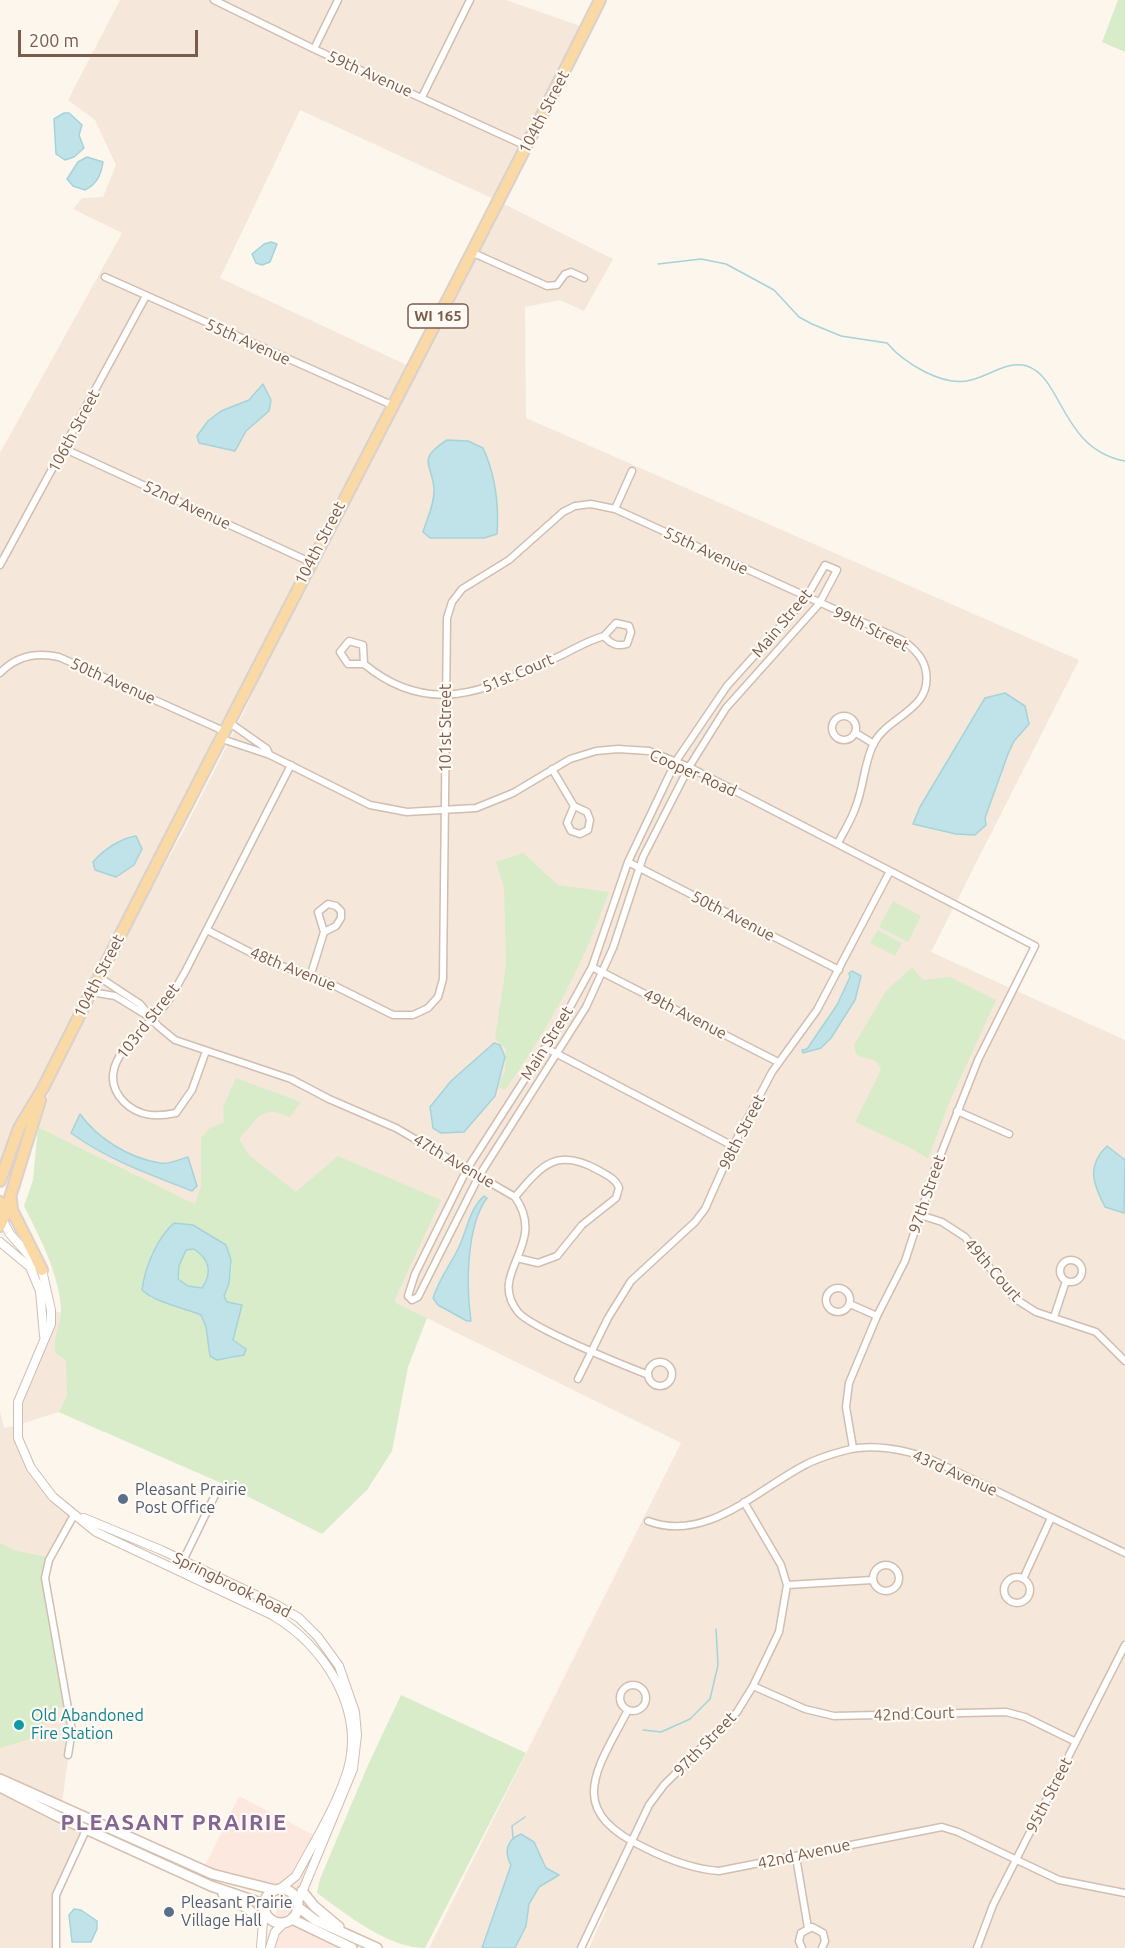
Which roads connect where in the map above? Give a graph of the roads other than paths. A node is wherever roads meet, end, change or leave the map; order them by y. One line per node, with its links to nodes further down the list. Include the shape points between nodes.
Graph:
1 (214, 0): 5 (street, 59th Avenue)
2 (338, 0): 5 (street)
3 (470, 0): 6 (street)
4 (600, 0): 7 (main road, 104th Street / WI 165)
5 (314, 49): 6 (street, 59th Avenue)
6 (422, 97): 7 (street, 59th Avenue)
7 (526, 146): 8 (main road, 104th Street / WI 165)
8 (471, 252): 10 (street, via 547,286 557,285 571,272); 12 (main road, 104th Street / WI 165)
9 (105, 277): 11 (street, 55th Avenue)
10 (584, 278)
11 (146, 296): 12 (street, 55th Avenue); 13 (street, 106th Street)
12 (392, 405): 17 (main road, 104th Street / WI 165)
13 (65, 449): 17 (street, 52nd Avenue); 18 (street, 106th Street)
14 (632, 471): 16 (street)
15 (591, 504): 16 (street, 55th Avenue); 24 (street, 101st Street, via 563,512 509,560 462,590 452,602 447,618)
16 (615, 509): 19 (street, 55th Avenue)
17 (310, 562): 25 (main road, 104th Street / WI 165)
18 (0, 565)
19 (806, 598): 20 (street, 55th Avenue); 20 (street, Main Street, via 825,565 837,570); 29 (street, Main Street, via 727,686)
20 (819, 604): 27 (street, 99th Street, via 902,640 923,661 927,680 917,705); 31 (street, Main Street, via 726,708)
21 (604, 636): 21 (street, 51st Court, via 621,646 627,644 631,632 629,626 616,623); 24 (street, 51st Court, via 491,687)
22 (364, 664): 22 (street, 51st Court, via 363,645 349,641 343,645 340,652 348,664); 24 (street, 51st Court, via 406,689)
23 (0, 673): 25 (street, 50th Avenue, via 24,657 59,657)
24 (447, 696): 34 (street, 101st Street)
25 (226, 731): 28 (street, Cooper Road); 28 (street, Cooper Road, via 267,749); 46 (main road, 104th Street / WI 165)
26 (856, 733): 26 (street, via 852,718 844,716 834,722 833,734 839,739 851,739); 27 (street)
27 (873, 744): 35 (street, via 856,806)
28 (268, 754): 30 (street, Cooper Road)
29 (676, 761): 31 (street, Cooper Road); 32 (street, Cooper Road, via 649,751 618,749 585,753); 36 (street, Main Street)
30 (291, 765): 34 (street, Cooper Road, via 382,809); 39 (street, 103rd Street)
31 (689, 767): 35 (street, Cooper Road); 37 (street, Main Street)
32 (552, 769): 33 (street); 34 (street, Cooper Road, via 494,802)
33 (574, 806): 33 (street, via 567,823 571,831 580,834 588,830 590,820 587,812)
34 (446, 812): 48 (street, 101st Street, via 442,989 428,1008)
35 (838, 843): 38 (street, Cooper Road)
36 (628, 862): 37 (street, 50th Avenue); 42 (street, Main Street)
37 (639, 868): 43 (street, 50th Avenue); 44 (street, Main Street)
38 (890, 871): 41 (street, Cooper Road); 43 (street, 98th Street)
39 (207, 930): 45 (street, 48th Avenue, via 265,960); 49 (street, 103rd Street, via 170,997)
40 (324, 932): 40 (street, via 342,918 333,905 328,904 318,912); 45 (street)
41 (1035, 946): 55 (street, 97th Street)
42 (592, 967): 44 (street, 49th Avenue); 50 (street, Main Street)
43 (838, 970): 53 (street, 98th Street, via 812,1017)
44 (603, 972): 52 (street, Main Street); 53 (street, 49th Avenue)
45 (311, 975): 48 (street, 48th Avenue, via 388,1013)
46 (99, 977): 47 (main road, 104th Street / WI 165); 49 (street, via 133,998)
47 (91, 992): 49 (street, via 115,996); 54 (main road, 104th Street / WI 165)
48 (413, 1015)
49 (152, 1018): 51 (street, 47th Avenue, via 175,1040); 51 (street, 103rd Street, via 119,1055 114,1071 114,1085 130,1108 148,1115 176,1113 192,1090)
50 (546, 1048): 52 (street); 58 (street, Main Street)
51 (206, 1051): 58 (street, 47th Avenue, via 296,1081 396,1128)
52 (557, 1055): 57 (street); 59 (street, Main Street)
53 (778, 1062): 57 (street, 98th Street)
54 (43, 1088): 60 (main road, 104th Street / WI 165, via 19,1128); 62 (main road, 104th Street / WI 165)
55 (957, 1111): 56 (street); 63 (street, 97th Street)
56 (1009, 1134)
57 (733, 1146): 73 (street, 98th Street, via 705,1209 632,1281)
58 (467, 1169): 59 (street, 47th Avenue); 59 (street, Main Street, via 411,1282 408,1296 412,1300 418,1297)
59 (479, 1176): 61 (street, 47th Avenue)
60 (0, 1181)
61 (515, 1197): 66 (street, via 525,1214 527,1230); 66 (street, via 540,1169 564,1159 595,1168 619,1188 616,1198 582,1226 557,1256 538,1263)
62 (6, 1200): 64 (main road, 104th Street / WI 165); 67 (main road)
63 (920, 1215): 70 (street, 97th Street, via 905,1260); 71 (street, 49th Court, via 942,1222 965,1238 1014,1298 1036,1312)
64 (2, 1221): 67 (street, Springbrook Road)
65 (0, 1242): 72 (street, Springbrook Road, via 30,1267 40,1291)
66 (518, 1258): 73 (street, via 509,1289 518,1312 538,1326)
67 (42, 1270): 72 (street, Springbrook Road, via 51,1310)
68 (1066, 1281): 71 (street)
69 (850, 1304): 69 (street, via 850,1296 842,1288 830,1290 826,1297 833,1311 841,1312); 70 (street)
70 (877, 1316): 77 (street, 97th Street, via 846,1396)
71 (1054, 1317): 74 (street, 49th Court, via 1096,1332)
72 (45, 1341): 80 (street, Springbrook Road, via 18,1402 18,1438 31,1468 53,1497)
73 (592, 1350): 75 (street); 76 (street, 98th Street)
74 (1125, 1361)
75 (646, 1374): 75 (street, via 658,1386 669,1382 672,1375 668,1364 660,1362 653,1364)
76 (578, 1380)
77 (853, 1449): 79 (street, 43rd Avenue, via 805,1465); 81 (street, 43rd Avenue, via 893,1449 928,1458)
78 (217, 1491): 84 (street)
79 (744, 1502): 82 (street, 43rd Avenue, via 705,1523 675,1527); 88 (street, via 773,1550)
80 (74, 1515): 84 (street, Springbrook Road); 85 (street, Springbrook Road, via 96,1532); 93 (street, via 49,1560 45,1578 72,1731)
81 (1051, 1518): 83 (street, 43rd Avenue); 86 (street)
82 (648, 1521)
83 (1125, 1553)
84 (184, 1561): 85 (street); 102 (street, Springbrook Road, via 299,1618 329,1649 347,1685 356,1723 353,1769)
85 (178, 1572): 101 (street, Springbrook Road, via 272,1615 299,1632 326,1664 341,1693 351,1737 347,1770 296,1876)
86 (1023, 1579): 86 (street, via 1015,1578 1005,1586 1011,1601 1022,1602 1028,1596 1029,1584)
87 (872, 1580): 87 (street, via 876,1588 889,1591 899,1578 893,1567 885,1565 874,1572); 88 (street)
88 (787, 1585): 90 (street, 97th Street, via 778,1632)
89 (1125, 1645): 92 (street, 95th Street)
90 (753, 1686): 92 (street, 42nd Court, via 805,1709 834,1716 1006,1712 1025,1716); 97 (street, 97th Street, via 729,1723 664,1785)
91 (628, 1710): 91 (street, 42nd Avenue, via 644,1706 646,1697 640,1686 627,1686 621,1692 621,1704); 97 (street, 42nd Avenue, via 597,1768 594,1801 604,1823)
92 (1076, 1742): 99 (street, 95th Street)
93 (68, 1755)
94 (0, 1779): 101 (main road, via 212,1874)
95 (0, 1787): 96 (main road)
96 (86, 1830): 100 (main road); 110 (street, via 56,1895)
97 (629, 1841): 98 (street, 42nd Avenue, via 703,1870 719,1871); 115 (street, 97th Street)
98 (796, 1857): 99 (street, 42nd Avenue, via 942,1827); 108 (street)
99 (1016, 1860): 103 (street, 42nd Avenue, via 1076,1885); 118 (street, 95th Street)
100 (210, 1886): 105 (main road); 107 (main road)
101 (278, 1889): 104 (main road, via 292,1892); 105 (main road, via 267,1897)
102 (302, 1891): 104 (street, Springbrook Road); 109 (main road)
103 (1125, 1893)
104 (298, 1904): 106 (main road); 109 (main road, via 315,1920)
105 (264, 1906): 106 (main road, via 273,1921); 107 (street)
106 (288, 1921): 112 (street, via 275,1932); 113 (main road)
107 (262, 1922): 111 (street)
108 (808, 1928): 116 (street, via 800,1937); 117 (street, via 823,1933)
109 (344, 1931): 114 (main road)
110 (56, 1948)
111 (261, 1948)
112 (270, 1948)
113 (352, 1948)
114 (377, 1948)
115 (580, 1948)
116 (802, 1948)
117 (822, 1948)
118 (976, 1948)

